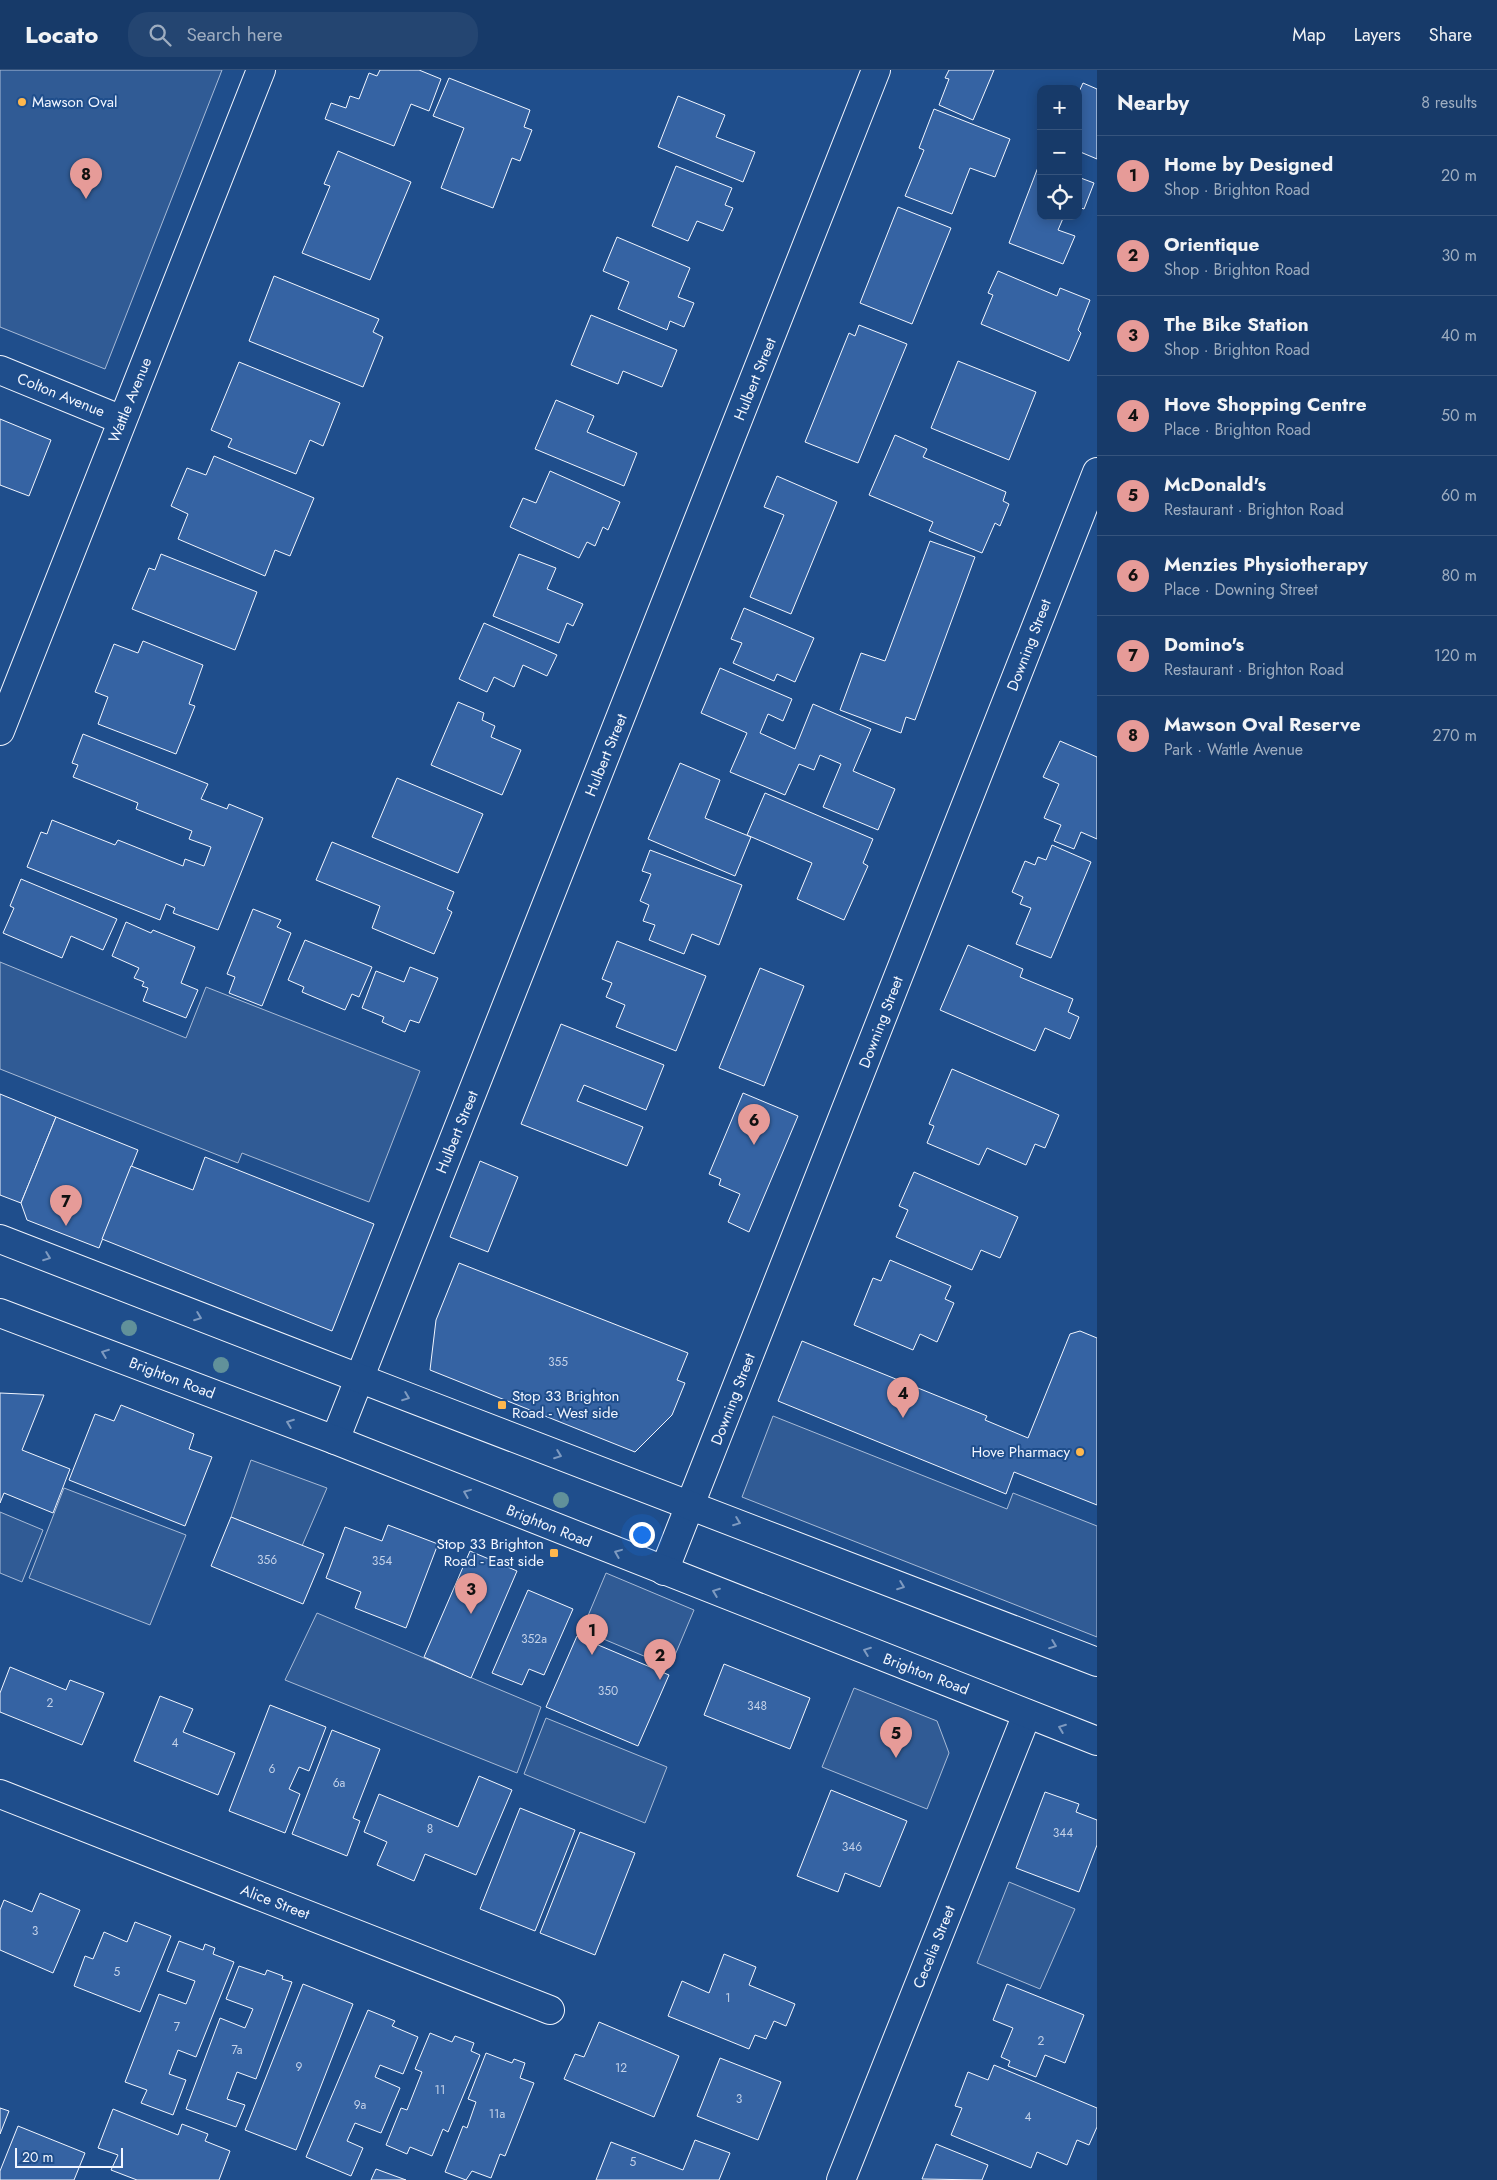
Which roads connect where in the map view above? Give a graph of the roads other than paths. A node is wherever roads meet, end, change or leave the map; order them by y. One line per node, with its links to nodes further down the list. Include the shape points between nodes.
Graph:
1 (261, 70): 4 (street, Wattle Avenue)
2 (876, 70): 9 (street, Hulbert Street)
3 (0, 370): 4 (street, Colton Avenue)
4 (122, 420): 6 (street, Wattle Avenue)
5 (1097, 472): 11 (street, Downing Street)
6 (0, 730)
7 (1, 1241): 9 (street, one-way to 9)
8 (0, 1313): 10 (street, Brighton Road, one-way to 8)
9 (360, 1380): 10 (street, Hulbert Street); 11 (street, one-way to 11)
10 (335, 1440): 12 (street, Brighton Road, one-way to 10)
11 (691, 1505): 12 (street, Downing Street); 13 (street, one-way to 13)
12 (664, 1572): 14 (street, Brighton Road, one-way to 12)
13 (1097, 1662)
14 (1027, 1714): 15 (street, Brighton Road, one-way to 14); 18 (street, Cecelia Street)
15 (1097, 1741)
16 (0, 1794): 17 (street, Alice Street)
17 (550, 2010)
18 (840, 2180)

